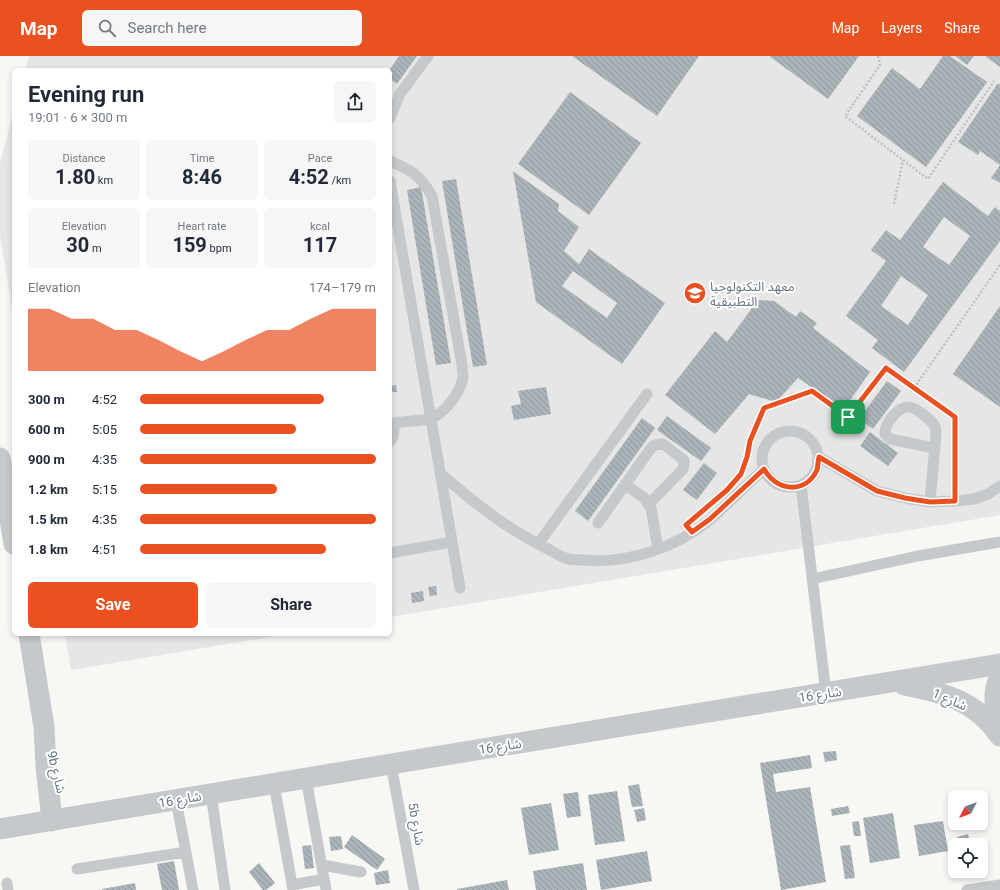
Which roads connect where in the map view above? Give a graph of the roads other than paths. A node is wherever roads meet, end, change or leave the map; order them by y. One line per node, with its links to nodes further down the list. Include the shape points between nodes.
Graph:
1 (428, 56): 2 (lane, via 400,94)
2 (392, 113)
3 (392, 162): 6 (lane, via 418,176 432,196 462,365 463,378 459,389 444,410)
4 (392, 193): 6 (lane)
5 (647, 394): 23 (lane)
6 (431, 418): 7 (lane); 13 (lane)
7 (393, 423): 8 (lane)
8 (392, 437)
9 (934, 448): 9 (lane, via 934,424 912,407 900,410 886,426 885,434 890,439); 17 (lane)
10 (819, 457): 12 (lane, via 816,446 808,436 797,431 784,431 773,436 765,445 762,457); 15 (lane, via 817,469 811,479); 17 (lane, via 877,491)
11 (0, 458): 20 (street)
12 (764, 469): 15 (lane, via 775,483 783,486); 24 (lane, via 710,519 685,536)
13 (440, 473): 21 (lane); 23 (lane, via 488,513)
14 (626, 484): 18 (lane); 18 (lane, via 655,445 663,444 684,460 683,469); 19 (lane)
15 (801, 486): 26 (lane)
16 (1000, 486): 17 (lane, via 974,499)
17 (930, 502)
18 (649, 504): 24 (lane)
19 (598, 522)
20 (12, 532)
21 (452, 542): 25 (lane); 27 (lane)
22 (1000, 542): 26 (lane, via 918,556)
23 (538, 544): 24 (lane, via 569,559 598,561 628,558)
24 (658, 549)
25 (392, 553)
26 (812, 579): 32 (lane)
27 (460, 588)
28 (29, 636): 40 (street, 9b شارع, via 44,727 52,753)
29 (1000, 664): 31 (street, شارع 16)
30 (1000, 677): 33 (street, via 995,691)
31 (890, 682): 32 (street, شارع 16); 34 (street, شارع 1, via 935,691 962,702 986,719)
32 (826, 693): 35 (street, شارع 16)
33 (1000, 726)
34 (1000, 736)
35 (392, 764): 36 (street, شارع 16); 51 (lane, 5b شارع)
36 (306, 778): 37 (street, شارع 16); 43 (lane)
37 (274, 784): 38 (street, شارع 16); 48 (lane)
38 (211, 794): 39 (street, شارع 16); 50 (lane)
39 (176, 800): 40 (street, شارع 16); 42 (lane)
40 (60, 820): 41 (street, شارع 16)
41 (0, 830)
42 (186, 852): 44 (lane); 49 (lane)
43 (322, 865): 45 (lane); 46 (lane)
44 (77, 869)
45 (361, 872)
46 (325, 885): 48 (lane)
47 (1000, 885): 52 (lane)
48 (292, 887)
49 (193, 890)
50 (225, 890)
51 (414, 890)
52 (967, 890)

